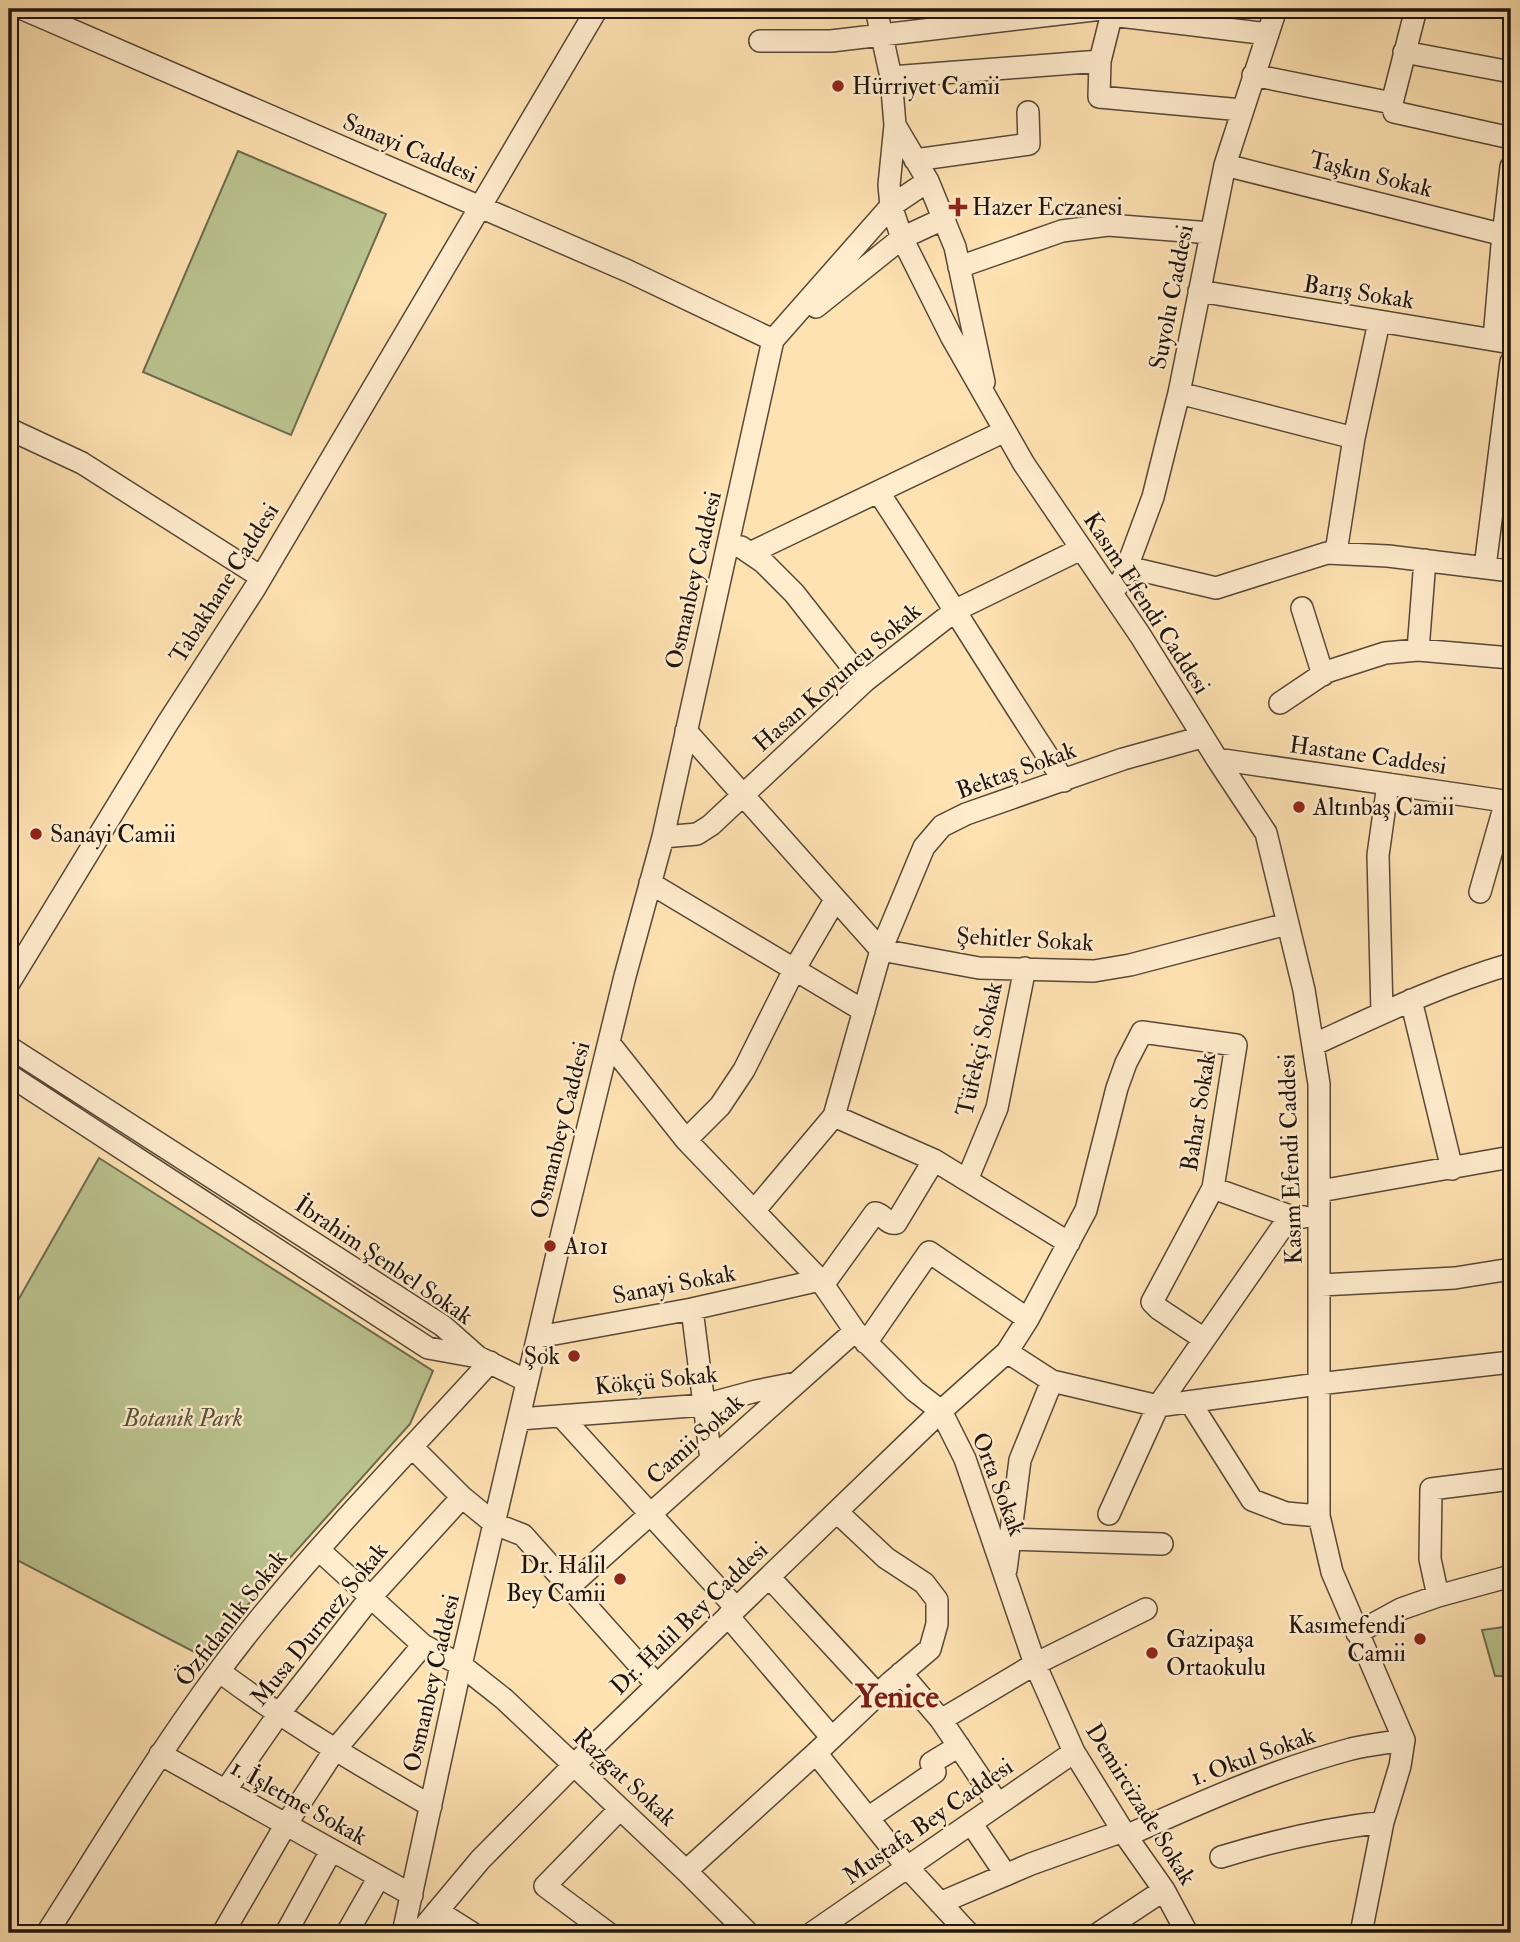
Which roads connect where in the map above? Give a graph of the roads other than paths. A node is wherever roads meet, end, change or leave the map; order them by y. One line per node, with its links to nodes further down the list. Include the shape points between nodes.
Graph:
1 (23, 9): 25 (street, Sanayi Caddesi)
2 (597, 9): 25 (street, Tabakhane Caddesi)
3 (876, 9): 8 (street, Kasım Efendi Caddesi)
4 (1276, 9): 7 (street, Suyolu Caddesi)
5 (1416, 9): 10 (street)
6 (1109, 11): 7 (street); 8 (street); 11 (street)
7 (1268, 34): 13 (street, Suyolu Caddesi)
8 (881, 35): 9 (street, via 831,41); 14 (street, Kasım Efendi Caddesi)
9 (760, 41)
10 (1404, 52): 12 (street); 15 (street)
11 (1100, 61): 14 (street); 16 (street, via 1099,97)
12 (1511, 72)
13 (1253, 75): 15 (street); 16 (street, Suyolu Caddesi)
14 (891, 77): 18 (street, Kasım Efendi Caddesi)
15 (1392, 103): 19 (street, via 1394,112)
16 (1242, 110): 21 (street, Suyolu Caddesi)
17 (1028, 112): 20 (street, via 1029,144)
18 (895, 125): 20 (street, Kasım Efendi Caddesi); 24 (street, Kasım Efendi Caddesi)
19 (1511, 138)
20 (915, 160): 23 (street, Kasım Efendi Caddesi)
21 (1226, 164): 27 (street, Suyolu Caddesi); 29 (street, Taşkın Sokak)
22 (1511, 174): 29 (street)
23 (928, 181): 24 (street, Osmanbey Caddesi); 26 (street, Kasım Efendi Caddesi)
24 (891, 206): 28 (street, Kasım Efendi Caddesi); 33 (street, Osmanbey Caddesi)
25 (480, 207): 33 (street, Sanayi Caddesi); 50 (street, Tabakhane Caddesi)
26 (945, 218): 28 (street); 30 (street, Kasım Efendi Caddesi)
27 (1211, 233): 30 (street, via 1108,225 1062,231); 31 (street, Suyolu Caddesi)
28 (902, 238): 33 (street); 37 (street, Kasım Efendi Caddesi)
29 (1506, 242): 34 (street)
30 (959, 267): 37 (street, Kasım Efendi Caddesi)
31 (1199, 291): 32 (street, Barış Sokak); 36 (street, Suyolu Caddesi)
32 (1378, 323): 34 (street, Barış Sokak); 40 (street)
33 (773, 340): 42 (street, Osmanbey Caddesi)
34 (1503, 341)
35 (1511, 362): 48 (street)
36 (1179, 393): 40 (street); 47 (street, Suyolu Caddesi, via 1153,497)
37 (990, 406): 39 (street, Kasım Efendi Caddesi)
38 (9, 429): 50 (street, via 82,463)
39 (1005, 431): 41 (street); 43 (street, Kasım Efendi Caddesi)
40 (1354, 438): 44 (street)
41 (879, 493): 45 (street); 53 (street)
42 (730, 538): 45 (street); 59 (street, Osmanbey Caddesi)
43 (1082, 549): 51 (street, Kasım Efendi Caddesi); 53 (street, Hasan Koyuncu Sokak)
44 (1336, 552): 46 (street); 47 (street, via 1216,589)
45 (750, 553): 57 (street, via 794,593)
46 (1425, 560): 48 (street); 54 (street)
47 (1127, 567): 51 (street, Suyolu Caddesi)
48 (1485, 567): 49 (street)
49 (1511, 571)
50 (261, 577): 75 (street, Tabakhane Caddesi)
51 (1112, 593): 60 (street, Kasım Efendi Caddesi)
52 (1302, 608): 56 (street)
53 (956, 610): 57 (street, Hasan Koyuncu Sokak); 62 (street)
54 (1418, 650): 55 (street); 56 (street, via 1385,653)
55 (1511, 658)
56 (1323, 674): 58 (street)
57 (864, 682): 64 (street, Hasan Koyuncu Sokak)
58 (1280, 703)
59 (687, 731): 64 (street); 66 (street, Osmanbey Caddesi)
60 (1202, 737): 61 (street, Kasım Efendi Caddesi); 62 (street, Bektaş Sokak)
61 (1217, 759): 63 (street, Hastane Caddesi); 70 (street, Kasım Efendi Caddesi, via 1266,833)
62 (1065, 781): 71 (street, Bektaş Sokak, via 943,826 924,847)
63 (1388, 785): 65 (street, Hastane Caddesi); 78 (street, via 1378,855)
64 (742, 795): 66 (street, Hasan Koyuncu Sokak, via 697,834); 69 (street)
65 (1508, 802): 68 (street)
66 (663, 837): 67 (street, Osmanbey Caddesi)
67 (650, 883): 74 (street); 79 (street, Osmanbey Caddesi)
68 (1480, 892)
69 (835, 900): 71 (street); 74 (street)
70 (1287, 925): 73 (street, Şehitler Sokak, via 1106,970); 81 (street, Kasım Efendi Caddesi)
71 (880, 950): 73 (street, Şehitler Sokak, via 979,968); 77 (street, Bektaş Sokak)
72 (1511, 964): 76 (street)
73 (1025, 968): 89 (street, Tüfekçi Sokak, via 997,1108)
74 (794, 970): 77 (street); 85 (street, via 744,1070 720,1107)
75 (9, 983)
76 (1411, 999): 78 (street); 88 (street)
77 (864, 1012): 84 (street, Bektaş Sokak)
78 (1382, 1013): 81 (street)
79 (609, 1043): 85 (street); 103 (street, Osmanbey Caddesi)
80 (1236, 1045): 90 (street, Bahar Sokak); 97 (street, Dr. Halil Bey Caddesi, via 1142,1032 1126,1063 1086,1210)
81 (1313, 1045): 91 (street, Kasım Efendi Caddesi, via 1319,1084)
82 (9, 1047): 92 (street, İbrahim Şenbel Sokak)
83 (9, 1075): 96 (street, İbrahim Şenbel Sokak)
84 (834, 1116): 87 (street); 93 (street)
85 (686, 1140): 93 (street)
86 (1511, 1157): 88 (street)
87 (934, 1160): 89 (street); 99 (street, via 896,1223 875,1213)
88 (1452, 1169): 91 (street)
89 (967, 1180): 97 (street)
90 (1213, 1188): 94 (street, Bahar Sokak); 105 (street, Bahar Sokak, via 1152,1302)
91 (1320, 1191): 95 (street, Kasım Efendi Caddesi)
92 (256, 1207): 96 (street); 107 (street, İbrahim Şenbel Sokak, via 443,1326)
93 (754, 1211): 99 (street)
94 (1290, 1216): 95 (street, Bahar Sokak); 105 (street)
95 (1321, 1219): 100 (street, Kasım Efendi Caddesi)
96 (243, 1226): 107 (street, İbrahim Şenbel Sokak, via 428,1348)
97 (1069, 1243): 102 (street, Dr. Halil Bey Caddesi)
98 (1511, 1269): 100 (street, via 1455,1278)
99 (822, 1282): 101 (street, Sanayi Sokak); 104 (street)
100 (1321, 1285): 112 (street, Kasım Efendi Caddesi)
101 (692, 1309): 103 (street, Sanayi Sokak); 114 (street)
102 (1028, 1319): 104 (street, Camii Sokak, via 929,1252); 106 (street, Dr. Halil Bey Caddesi)
103 (538, 1337): 109 (street, Osmanbey Caddesi)
104 (860, 1337): 111 (street, Camii Sokak); 116 (street)
105 (1205, 1339): 115 (street)
106 (1007, 1352): 110 (street); 116 (street, Dr. Halil Bey Caddesi)
107 (484, 1359): 109 (street); 119 (street, Özfidanlık Sokak)
108 (1511, 1362): 112 (street)
109 (527, 1381): 118 (street, Osmanbey Caddesi)
110 (1052, 1381): 115 (street); 128 (street, Demircizade Sokak, via 1020,1460)
111 (796, 1383): 114 (street, Kökçü Sokak); 120 (street, Camii Sokak)
112 (1318, 1384): 113 (street); 126 (street, Kasım Efendi Caddesi)
113 (1190, 1402): 115 (street); 126 (street, via 1252,1500 1286,1513)
114 (704, 1405): 117 (street, Kökçü Sokak); 120 (street)
115 (1158, 1406): 124 (street)
116 (941, 1411): 123 (street, Dr. Halil Bey Caddesi); 131 (street, Orta Sokak, via 965,1459)
117 (561, 1416): 118 (street, Kökçü Sokak); 125 (street)
118 (519, 1419): 127 (street, Osmanbey Caddesi)
119 (412, 1447): 122 (street); 130 (street, Özfidanlık Sokak)
120 (712, 1460): 125 (street, Camii Sokak)
121 (1511, 1479): 135 (street, via 1431,1489 1430,1559)
122 (462, 1497): 127 (street); 136 (street, Musa Durmez Sokak)
123 (837, 1512): 133 (street, Dr. Halil Bey Caddesi); 144 (street, via 886,1558 924,1583 937,1600 930,1649)
124 (1109, 1514)
125 (649, 1515): 134 (street, Camii Sokak); 138 (street)
126 (1319, 1516): 139 (street, Kasım Efendi Caddesi, via 1332,1572)
127 (495, 1524): 134 (street, via 523,1535); 142 (street, Osmanbey Caddesi)
128 (1010, 1539): 129 (street); 131 (street, Demircizade Sokak)
129 (1162, 1544)
130 (319, 1550): 136 (street, Razgat Sokak); 143 (street, Özfidanlık Sokak)
131 (1006, 1576): 141 (street, Demircizade Sokak)
132 (1511, 1576): 135 (street)
133 (769, 1577): 138 (street, Dr. Halil Bey Caddesi); 146 (street)
134 (570, 1586): 145 (street)
135 (1438, 1596): 139 (street)
136 (370, 1598): 140 (street, Razgat Sokak); 147 (street, Musa Durmez Sokak)
137 (1146, 1609): 141 (street)
138 (732, 1612): 145 (street, Dr. Halil Bey Caddesi); 149 (street)
139 (1357, 1633): 150 (street, Kasım Efendi Caddesi)
140 (423, 1645): 142 (street, Razgat Sokak); 152 (street)
141 (1035, 1664): 148 (street); 153 (street, Demircizade Sokak)
142 (461, 1665): 156 (street, Razgat Sokak, via 504,1699); 159 (street, Osmanbey Caddesi)
143 (220, 1672): 147 (street); 155 (street, Özfidanlık Sokak)
144 (901, 1673): 146 (street); 148 (street)
145 (657, 1685): 156 (street, Dr. Halil Bey Caddesi)
146 (878, 1695): 149 (street)
147 (278, 1715): 152 (street); 157 (street, Musa Durmez Sokak)
148 (941, 1720): 151 (street)
149 (832, 1738): 154 (street)
150 (1404, 1740): 162 (street); 165 (street, 1. Okul Sokak, via 1298,1765)
151 (959, 1746): 158 (street); 161 (street, via 931,1763 935,1772)
152 (334, 1751): 159 (street); 164 (street)
153 (1074, 1752): 158 (street, Mustafa Bey Caddesi); 165 (street, Demircizade Sokak)
154 (816, 1753): 161 (street); 169 (street)
155 (160, 1754): 157 (street, 1. İşletme Sokak); 176 (street, Özfidanlık Sokak)
156 (573, 1766): 160 (street, Razgat Sokak); 175 (street, Dr. Halil Bey Caddesi, via 480,1860)
157 (225, 1791): 164 (street, 1. İşletme Sokak)
158 (998, 1804): 163 (street, Mustafa Bey Caddesi)
159 (431, 1806): 173 (street, Osmanbey Caddesi)
160 (620, 1809): 169 (street, Razgat Sokak); 183 (street, via 545,1886)
161 (868, 1818): 168 (street)
162 (1383, 1822): 167 (street, via 1325,1829); 189 (street)
163 (971, 1823): 168 (street, Mustafa Bey Caddesi); 170 (street)
164 (285, 1826): 166 (street, 1. İşletme Sokak); 177 (street)
165 (1124, 1833): 170 (street, 1. Okul Sokak); 172 (street, Demircizade Sokak)
166 (331, 1851): 171 (street, 1. İşletme Sokak); 178 (street)
167 (1221, 1857)
168 (907, 1867): 174 (street); 185 (street, Mustafa Bey Caddesi)
169 (686, 1871): 184 (street, Razgat Sokak)
170 (1006, 1875): 174 (street, 1. Okul Sokak)
171 (379, 1877): 173 (street, 1. İşletme Sokak); 179 (street)
172 (1164, 1890): 187 (street); 188 (street, Demircizade Sokak)
173 (412, 1895): 180 (street, Osmanbey Caddesi)
174 (940, 1903): 186 (street)
175 (437, 1911): 181 (street, Dr. Halil Bey Caddesi); 182 (street)
176 (47, 1933)
177 (223, 1933)
178 (286, 1933)
179 (347, 1933)
180 (403, 1933)
181 (419, 1933)
182 (472, 1933)
183 (608, 1933)
184 (748, 1933)
185 (812, 1933)
186 (968, 1933)
187 (1099, 1933)
188 (1187, 1933)
189 (1361, 1933)

